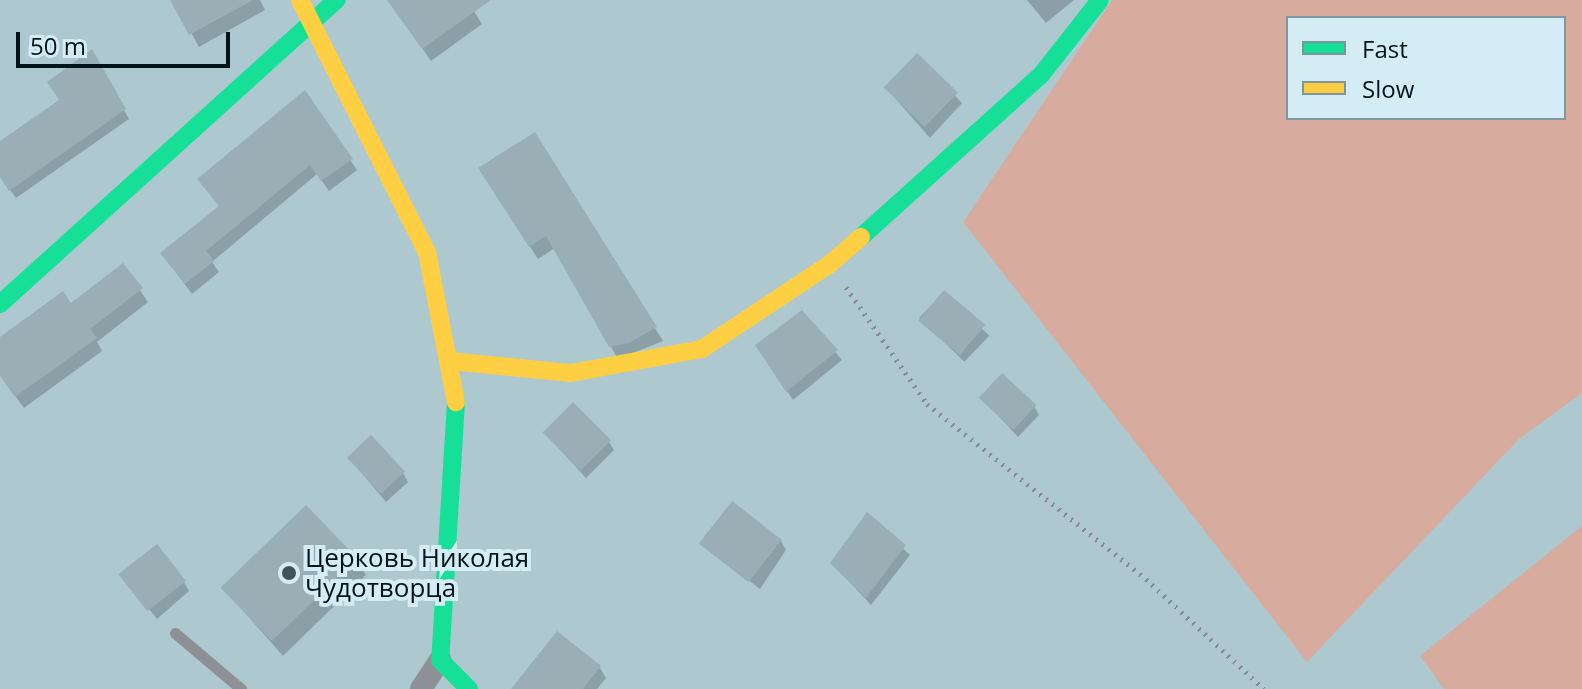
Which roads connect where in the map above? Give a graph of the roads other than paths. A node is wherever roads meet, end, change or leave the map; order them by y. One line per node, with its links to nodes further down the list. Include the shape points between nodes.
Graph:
1 (300, 0): 4 (street)
2 (337, 0): 4 (street)
3 (1100, 0): 6 (street, via 1041,75 830,264 702,349 571,373)
4 (312, 23): 5 (street); 6 (street, via 427,252)
5 (0, 304)
6 (450, 361): 8 (street, via 457,390)
7 (175, 633): 9 (lane)
8 (440, 660): 10 (street); 11 (street)
9 (241, 689)
10 (421, 689)
11 (469, 689)

